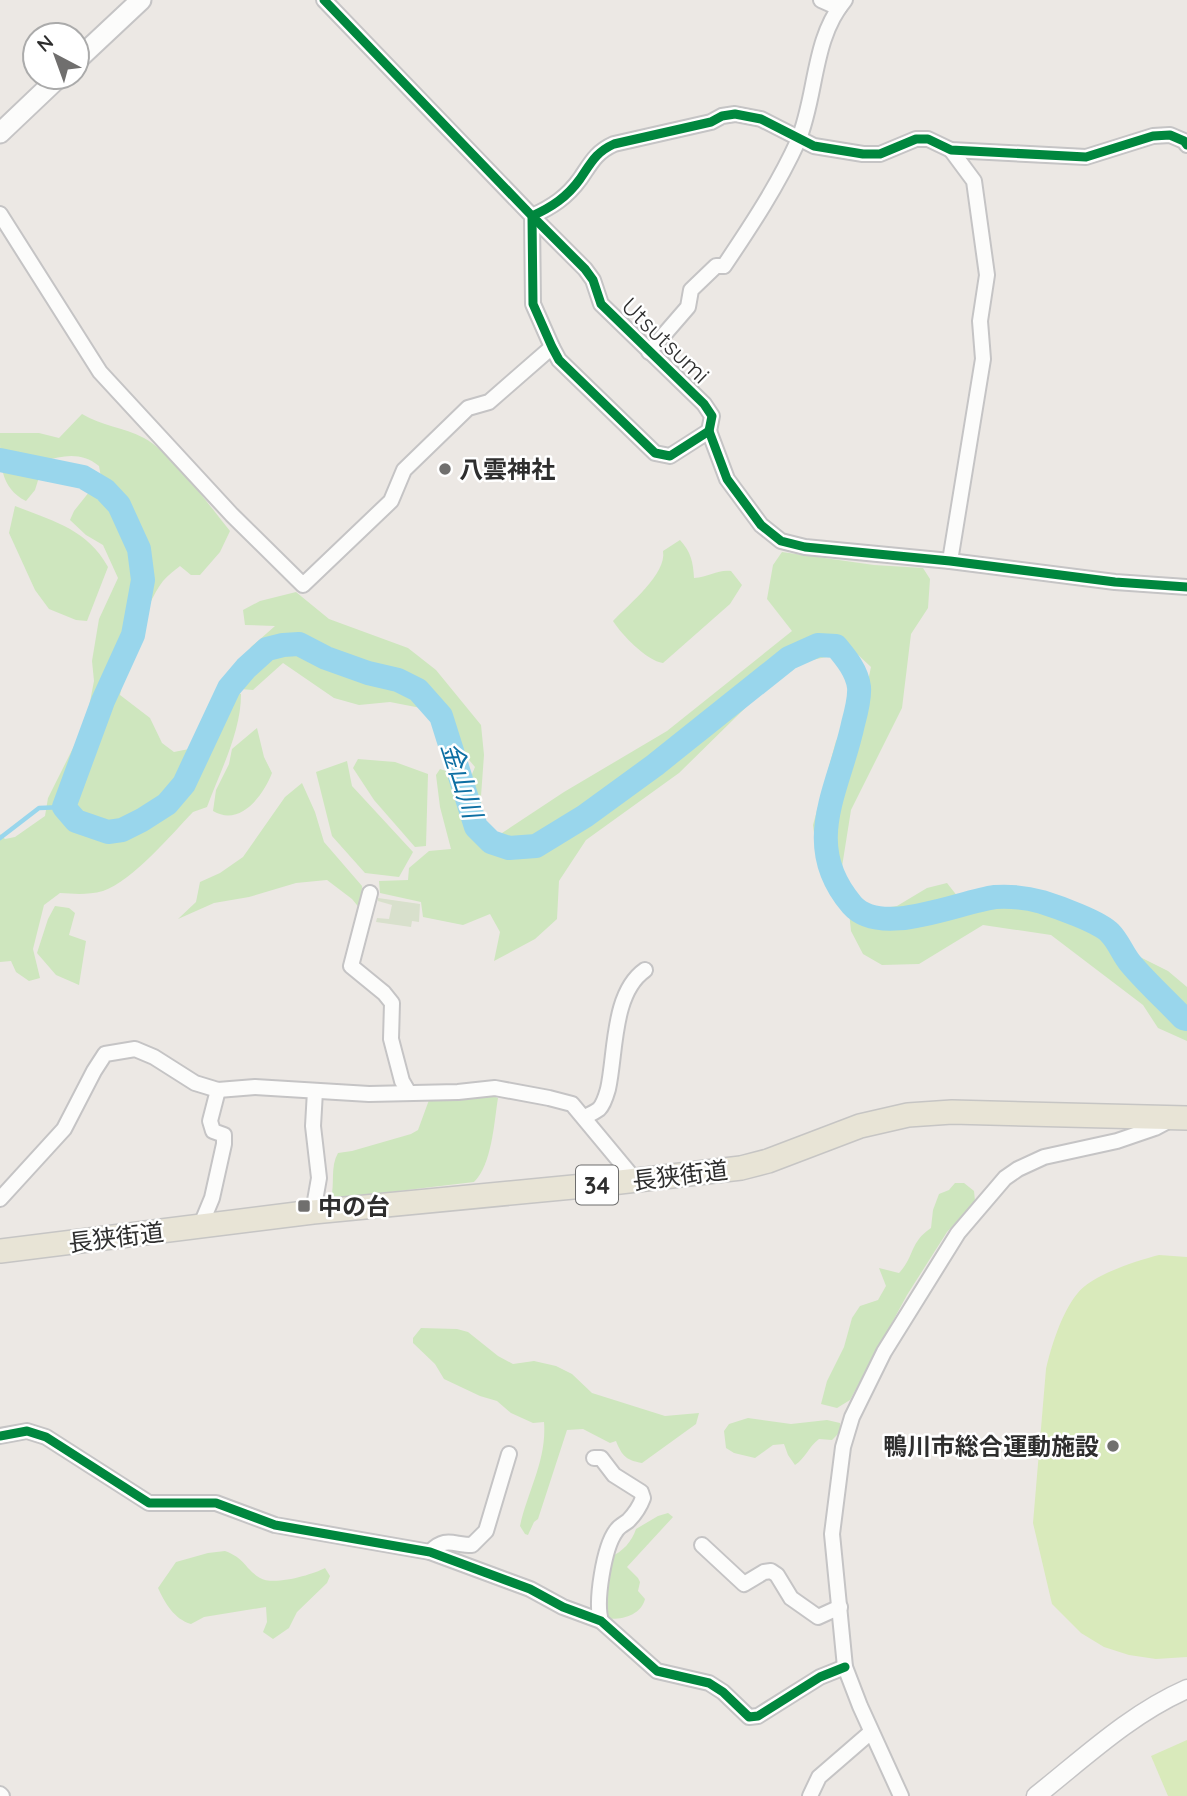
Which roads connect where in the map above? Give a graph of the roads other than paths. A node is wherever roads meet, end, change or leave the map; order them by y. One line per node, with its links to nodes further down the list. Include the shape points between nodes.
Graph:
1 (141, 0): 5 (main road)
2 (324, 0): 12 (street, Utsutsumi)
3 (821, 0): 4 (street)
4 (842, 4): 8 (street, via 827,27)
5 (91, 47)
6 (44, 91): 7 (main road)
7 (0, 133)
8 (799, 139): 10 (street, via 814,146 863,153 880,153 916,139 928,139); 12 (street, via 761,119 735,114 614,144 601,150 566,195); 14 (street, via 755,221 724,266 716,266 691,290 688,307)
9 (1187, 145): 10 (street, via 1170,135 1086,157)
10 (951, 150): 16 (street, via 974,181 987,275 980,321 983,359)
11 (0, 214): 13 (street, via 100,372 303,585 390,501 404,470 468,408 489,402)
12 (532, 216): 13 (street, via 533,304); 14 (street, Utsutsumi, via 586,269 601,304)
13 (552, 347): 15 (street, via 559,360 655,453 670,456)
14 (649, 352): 15 (street, Utsutsumi, via 704,404 712,416)
15 (709, 431): 16 (street, Utsutsumi, via 727,479 761,525 781,541)
16 (950, 561): 17 (street, Utsutsumi)
17 (1187, 587)
18 (370, 893): 22 (street, via 351,966 392,1003 391,1039)
19 (645, 970): 23 (street, via 632,983 618,1020 605,1100)
20 (218, 1090): 21 (street); 26 (street, via 195,1083 135,1049 105,1054 64,1129); 28 (street, via 210,1121 213,1131 224,1135 224,1143 212,1198)
21 (315, 1091): 22 (street); 27 (street, via 313,1126 319,1178)
22 (409, 1093): 23 (street, via 495,1088 572,1104)
23 (584, 1117): 25 (street)
24 (1181, 1118): 25 (main road, 長狭街道 / 34, via 908,1115 860,1126 754,1165); 35 (street, via 1127,1138 1044,1157 1018,1169 993,1189 958,1233 884,1352 852,1417 843,1447 832,1534)
25 (636, 1181): 27 (main road, 長狭街道 / 34)
26 (0, 1199)
27 (313, 1212): 28 (main road, 長狭街道 / 34)
28 (200, 1227): 29 (main road, 長狭街道 / 34)
29 (0, 1251)
30 (0, 1436): 34 (street, via 27,1431 46,1437 149,1503 216,1503 275,1525)
31 (509, 1454): 34 (street, via 486,1531 472,1545 439,1543)
32 (594, 1458): 36 (street, via 601,1458 614,1475 643,1497 629,1520 617,1528 604,1557 597,1608)
33 (702, 1545): 35 (street, via 744,1584 771,1571 791,1598 818,1617)
34 (430, 1552): 36 (street)
35 (840, 1608): 37 (street)
36 (601, 1621): 37 (street, via 657,1671 709,1683 749,1717)
37 (845, 1667): 39 (street)
38 (1187, 1689): 42 (street, via 1114,1733)
39 (871, 1732): 40 (street, via 819,1777); 41 (street)
40 (810, 1796)
41 (901, 1796)
42 (1036, 1796)

